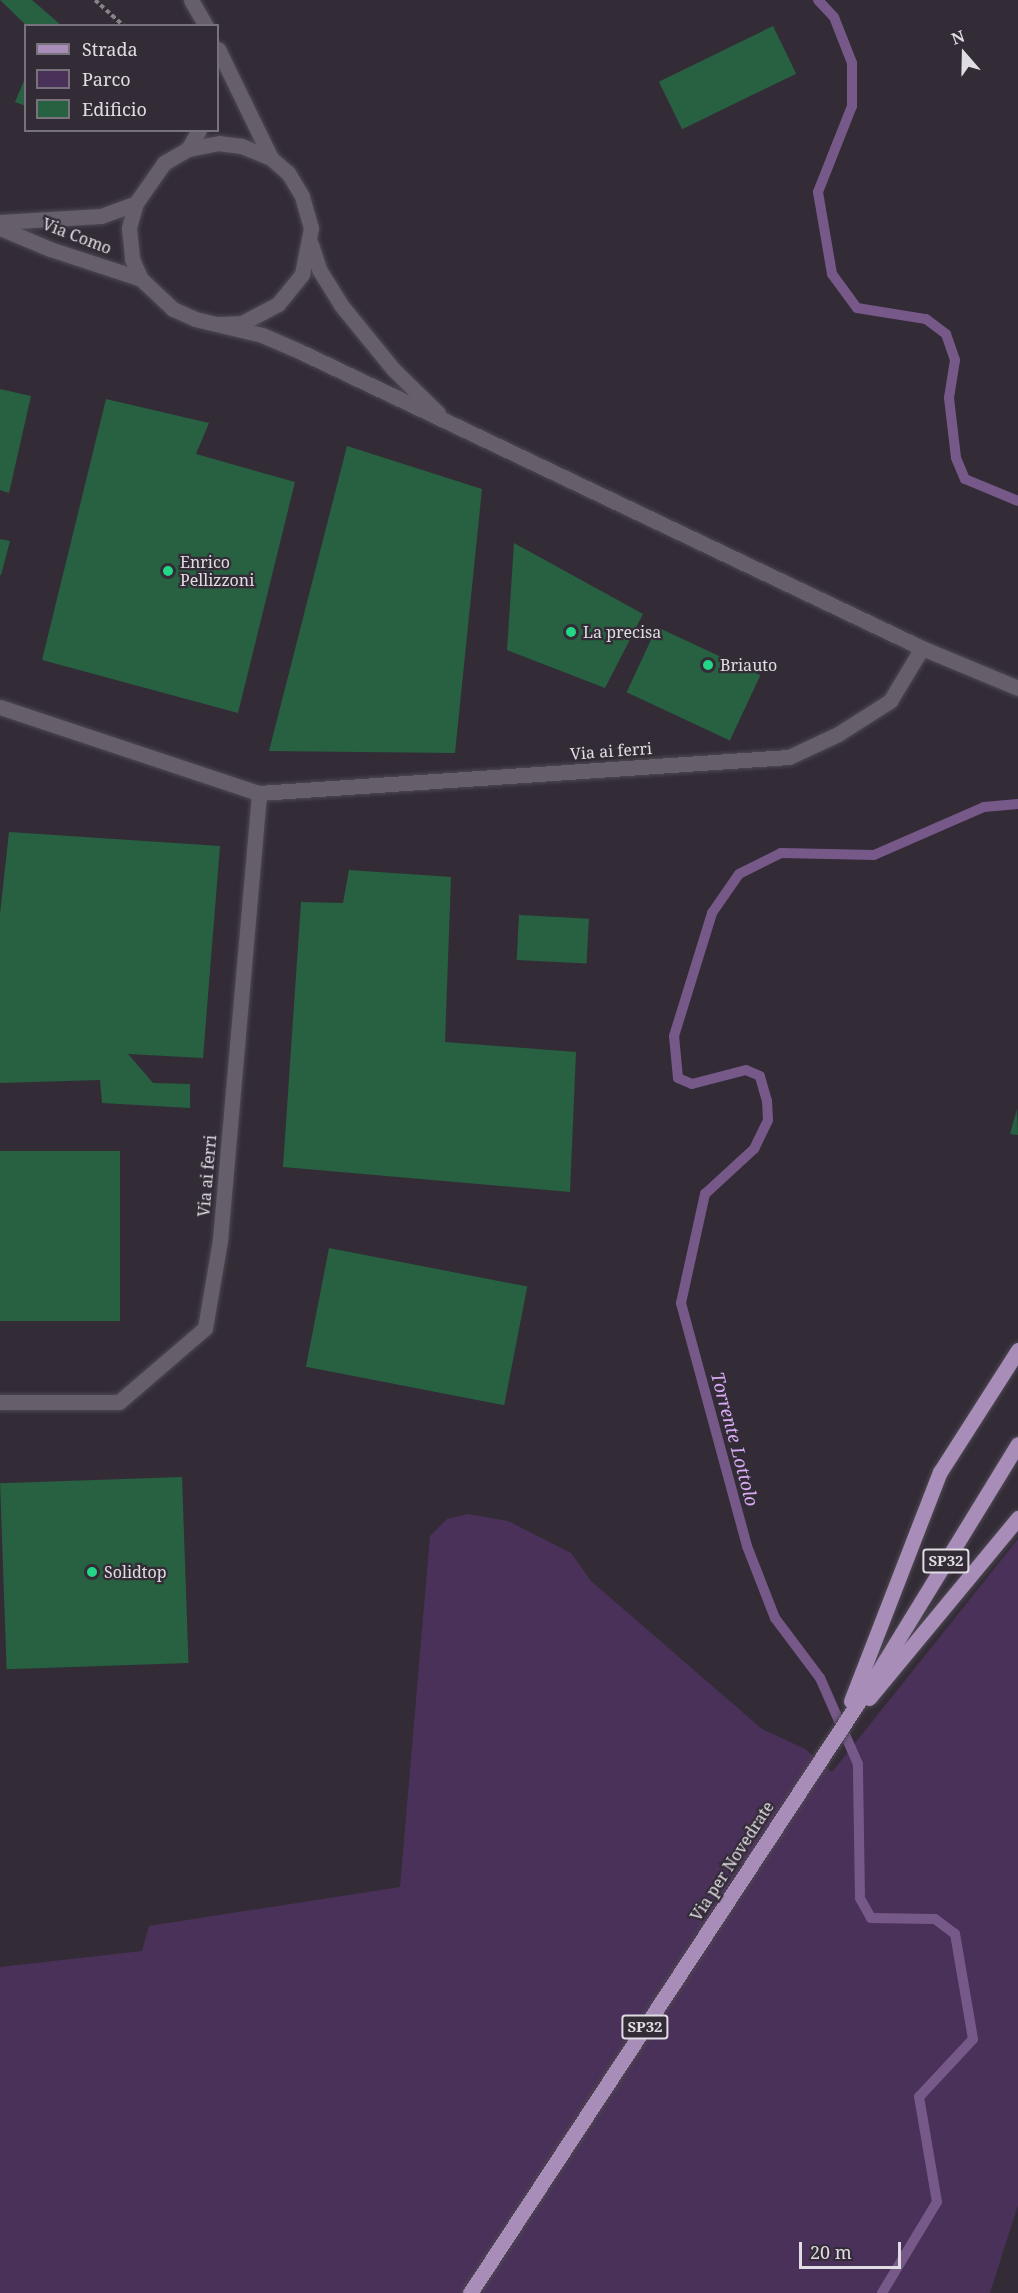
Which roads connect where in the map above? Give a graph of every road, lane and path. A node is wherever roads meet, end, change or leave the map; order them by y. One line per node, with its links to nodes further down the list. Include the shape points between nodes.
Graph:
1 (94, 0): 3 (path)
2 (191, 0): 4 (main road)
3 (122, 24)
4 (205, 24)
5 (219, 51): 8 (main road)
6 (198, 132): 7 (main road)
7 (188, 149): 8 (main road, via 219,143 242,146); 9 (main road, via 164,163)
8 (271, 158): 12 (main road, via 288,173 302,196)
9 (136, 203): 10 (main road, Via Como, via 101,216); 13 (main road, via 129,228 132,259)
10 (0, 222)
11 (0, 228): 13 (main road, Via Como)
12 (311, 244): 14 (main road, via 302,274 278,304 242,323); 15 (main road, via 320,271 366,338)
13 (141, 279): 14 (main road, via 173,309 195,320)
14 (218, 324): 15 (main road, via 262,335)
15 (446, 422): 16 (main road)
16 (922, 648): 17 (main road); 19 (main road, Via ai ferri, via 890,701 838,734 789,757)
17 (1018, 688)
18 (0, 707): 19 (main road, Via ai ferri)
19 (259, 793): 21 (main road, Via ai ferri, via 220,1240 205,1328 119,1402)
20 (1018, 1350): 24 (main road, via 940,1472)
21 (0, 1402)
22 (1018, 1444): 24 (main road, SP32)
23 (1018, 1518): 24 (main road)
24 (874, 1678): 25 (main road); 25 (main road)
25 (838, 1731): 26 (main road, Via per Novedrate / SP32)
26 (470, 2293)

